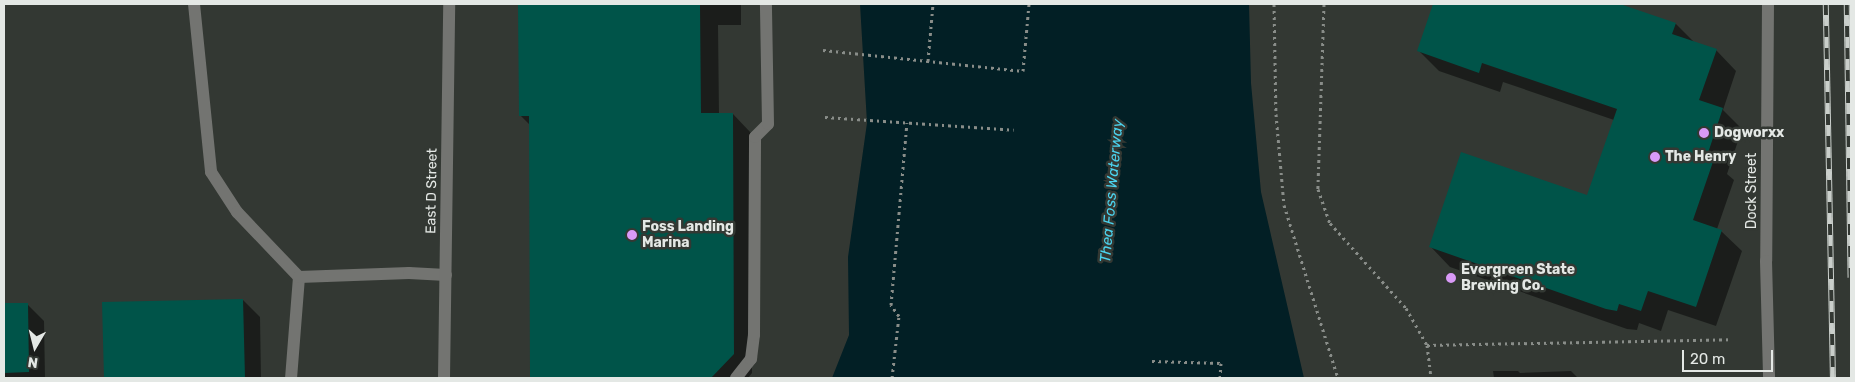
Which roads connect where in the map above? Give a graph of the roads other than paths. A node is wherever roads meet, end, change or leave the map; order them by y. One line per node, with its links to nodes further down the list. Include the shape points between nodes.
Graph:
1 (194, 4): 6 (street, via 211,172 237,212)
2 (449, 4): 5 (street, East D Street)
3 (766, 4): 9 (street, via 768,124 756,137 754,335 751,359)
4 (1768, 4): 10 (street, Dock Street, via 1766,262)
5 (446, 275): 6 (street, via 409,273); 8 (street, East D Street)
6 (299, 277): 7 (street)
7 (291, 378)
8 (444, 378)
9 (736, 378)
10 (1769, 378)

